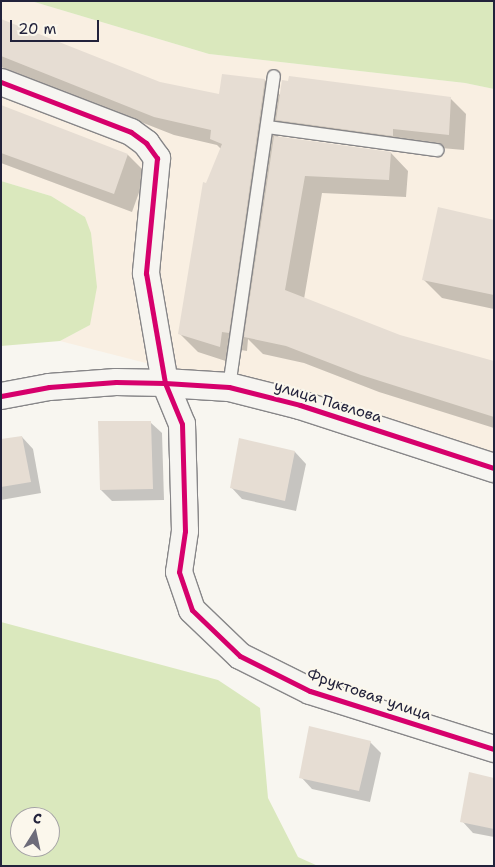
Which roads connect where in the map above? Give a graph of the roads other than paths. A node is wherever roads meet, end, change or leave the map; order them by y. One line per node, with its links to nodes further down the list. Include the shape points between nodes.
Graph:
1 (274, 76): 3 (lane)
2 (1, 82): 5 (street, via 132,132 157,158 146,272)
3 (268, 127): 4 (lane); 6 (lane)
4 (438, 150)
5 (165, 382): 6 (street, улица Павлова); 7 (street, via 49,387); 9 (street, Фруктовая улица, via 182,424 185,531 179,572 192,610 240,656 310,691)
6 (229, 387): 8 (street, улица Павлова, via 300,405)
7 (1, 396)
8 (494, 468)
9 (494, 749)

